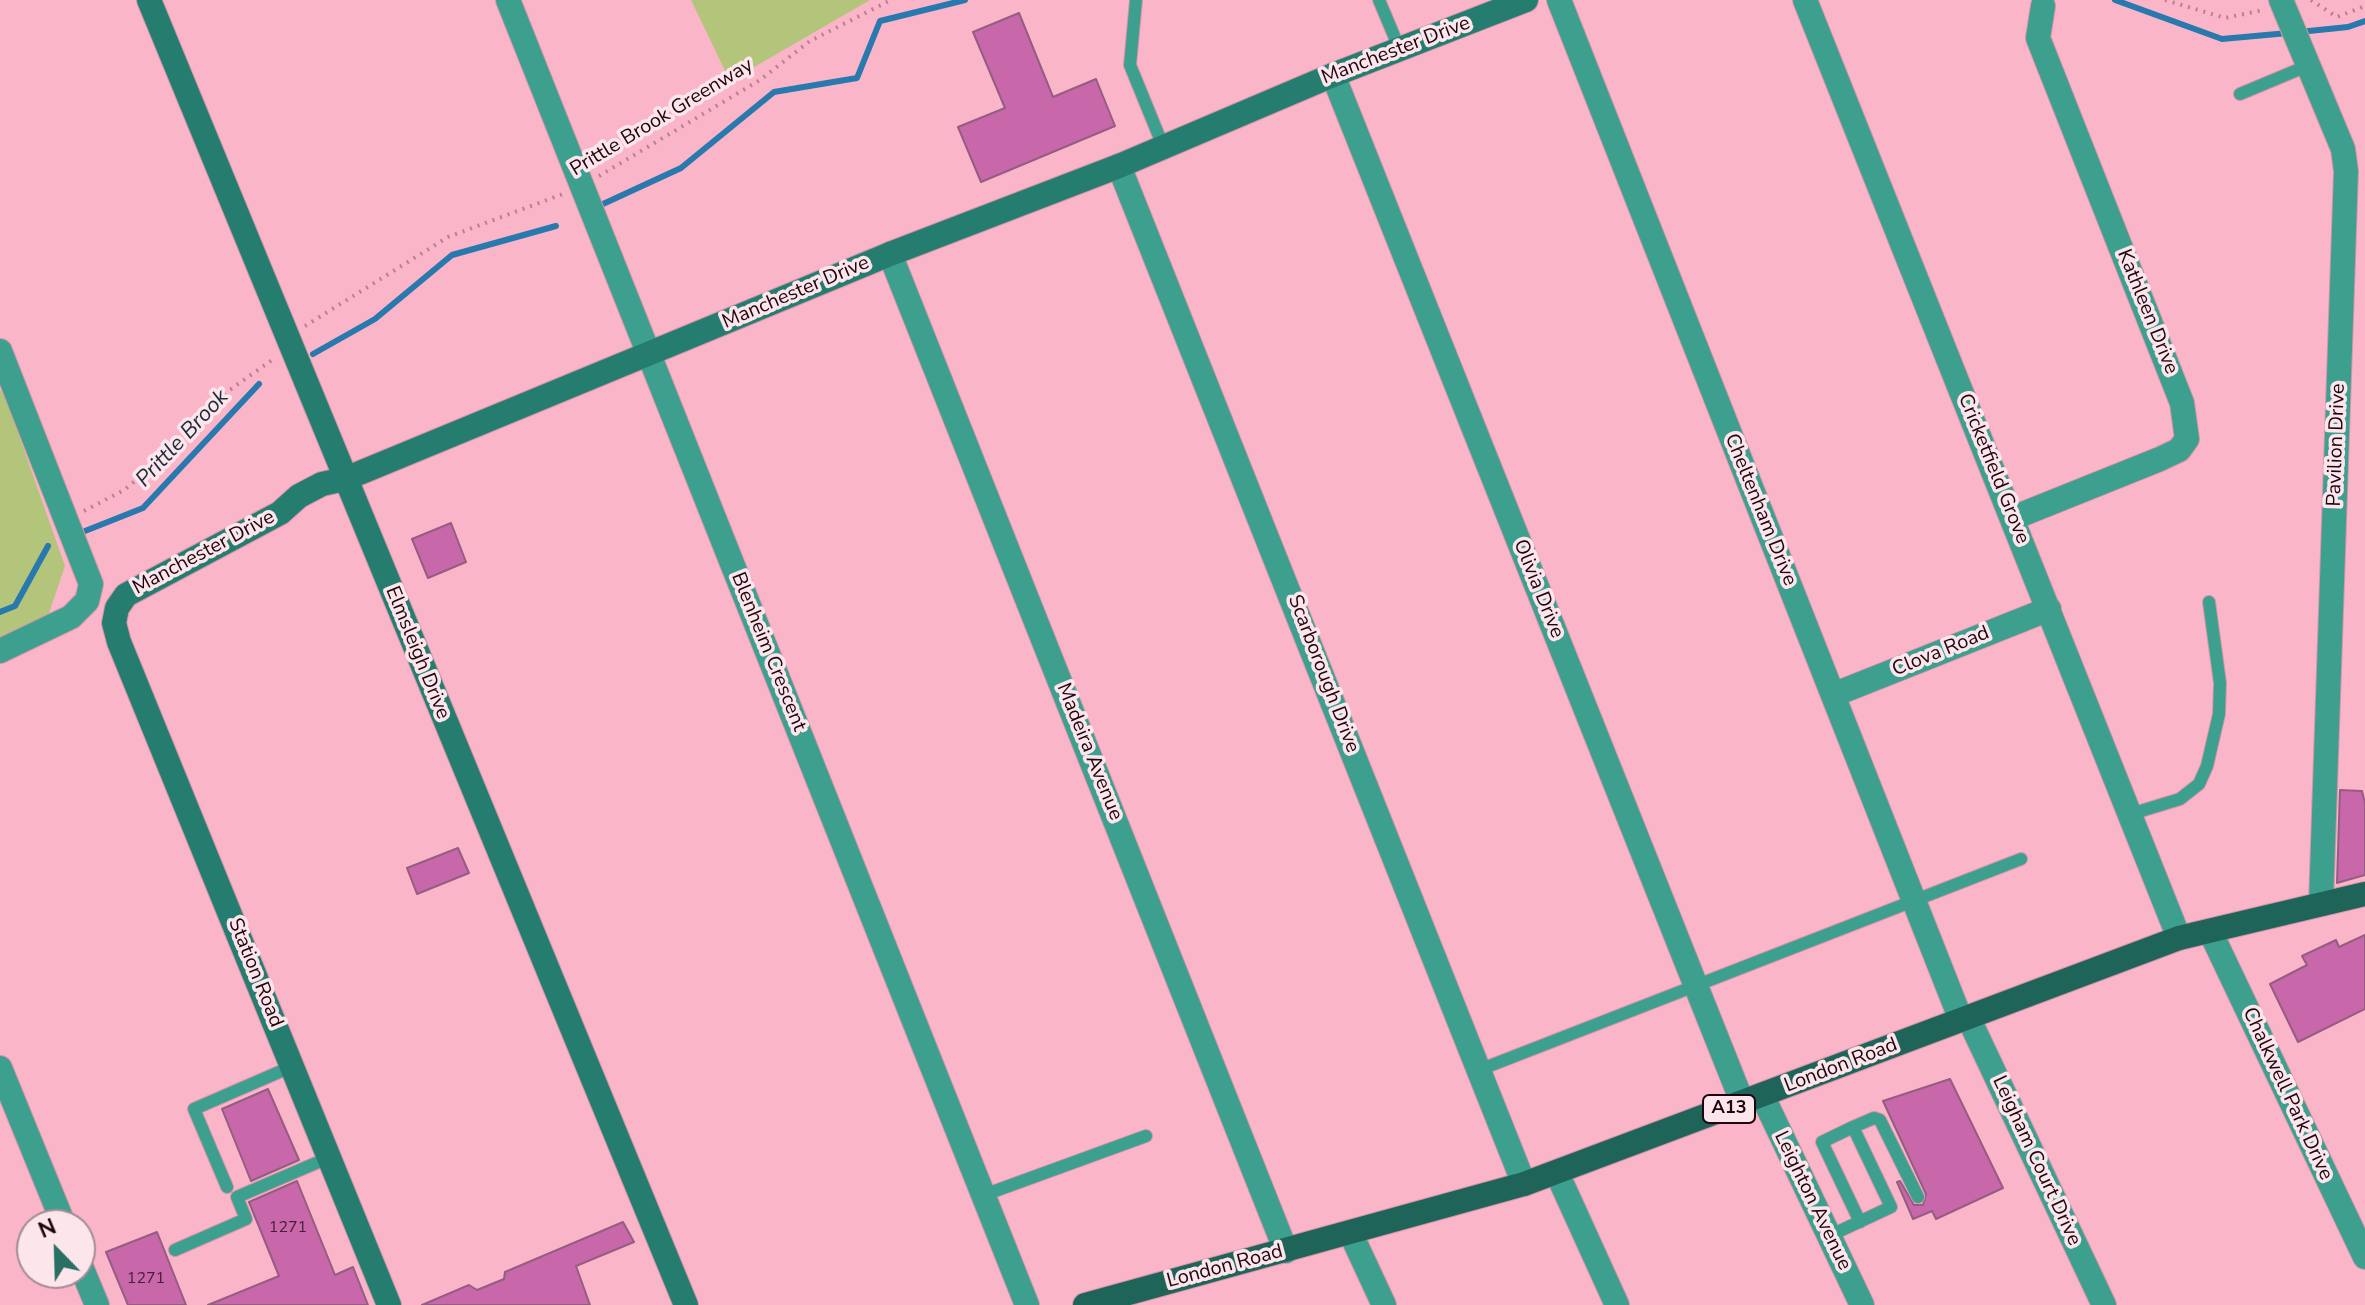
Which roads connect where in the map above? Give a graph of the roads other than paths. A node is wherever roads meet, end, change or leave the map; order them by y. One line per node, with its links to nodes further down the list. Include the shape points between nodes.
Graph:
1 (149, 0): 20 (street, Elmsleigh Drive)
2 (508, 0): 18 (street, Blenheim Crescent)
3 (1136, 0): 14 (lane, via 1130,65)
4 (1379, 0): 10 (lane)
5 (1526, 0): 10 (street, Manchester Drive)
6 (1559, 0): 26 (street, Cheltenham Drive)
7 (1805, 0): 21 (street, Cricketfield Grove)
8 (2281, 0): 11 (street, Pavilion Drive)
9 (2043, 6): 21 (street, Kathleen Drive, via 2038,38 2182,403 2187,439 2179,450 2160,459)
10 (1400, 50): 12 (street, Manchester Drive)
11 (2307, 66): 13 (lane); 16 (street, Pavilion Drive)
12 (1333, 75): 14 (street, Manchester Drive); 34 (street, Olivia Drive)
13 (2240, 94)
14 (1163, 146): 15 (street, Manchester Drive)
15 (1119, 166): 17 (street, Manchester Drive); 38 (street, Scarborough Drive)
16 (2355, 167): 31 (street, Pavilion Drive)
17 (890, 254): 18 (street, Manchester Drive); 53 (street, Madeira Avenue)
18 (649, 354): 20 (street, Manchester Drive); 46 (street, Blenheim Crescent)
19 (2, 362): 25 (street, via 91,584 87,601 71,617)
20 (345, 479): 24 (street, Manchester Drive, via 299,496 280,513 126,595 114,623); 57 (street, Elmsleigh Drive)
21 (2013, 518): 23 (street, Cricketfield Grove)
22 (2209, 602): 27 (lane, via 2220,683 2207,766 2199,784 2180,799)
23 (2049, 609): 26 (street, Clova Road); 27 (street, Cricketfield Grove)
24 (119, 642): 36 (street, Station Road)
25 (0, 651)
26 (1833, 695): 30 (street, Cheltenham Drive)
27 (2131, 814): 33 (street, Cricketfield Grove)
28 (2021, 859): 30 (lane)
29 (2365, 894): 31 (main road, London Road / A13)
30 (1914, 901): 34 (lane); 35 (street, Cheltenham Drive)
31 (2321, 903): 32 (main road, London Road / A13)
32 (2210, 931): 33 (main road, London Road / A13); 54 (street, Chalkwell Park Drive)
33 (2179, 938): 35 (main road, London Road / A13)
34 (1696, 986): 38 (lane); 39 (street, Olivia Drive)
35 (1964, 1018): 39 (main road, London Road / A13); 63 (street, Leigham Court Drive)
36 (293, 1066): 42 (street, Station Road); 45 (lane, via 194,1109)
37 (0, 1068): 48 (street)
38 (1479, 1070): 44 (street, Scarborough Drive)
39 (1753, 1100): 43 (main road, London Road / A13); 51 (street, Leighton Avenue)
40 (1853, 1127): 47 (lane, via 1880,1120); 49 (lane, via 1891,1207); 49 (lane, via 1822,1142)
41 (1146, 1136): 46 (lane)
42 (330, 1157): 52 (lane, via 237,1197 246,1219); 56 (street, Station Road)
43 (1557, 1173): 44 (main road, London Road / A13); 61 (street)
44 (1524, 1184): 50 (main road, London Road / A13)
45 (227, 1187)
46 (984, 1195): 58 (street, Blenheim Crescent)
47 (1918, 1197)
48 (57, 1209)
49 (1860, 1222): 51 (lane)
50 (1351, 1234): 53 (main road, London Road / A13); 60 (street)
51 (1829, 1236): 62 (street, Leighton Avenue)
52 (175, 1250)
53 (1286, 1251): 55 (main road, London Road / A13)
54 (2365, 1257)
55 (1140, 1298): 59 (main road, London Road / A13)
56 (389, 1305)
57 (686, 1305)
58 (1027, 1305)
59 (1085, 1305)
60 (1384, 1305)
61 (1617, 1305)
62 (1862, 1305)
63 (2104, 1305)

